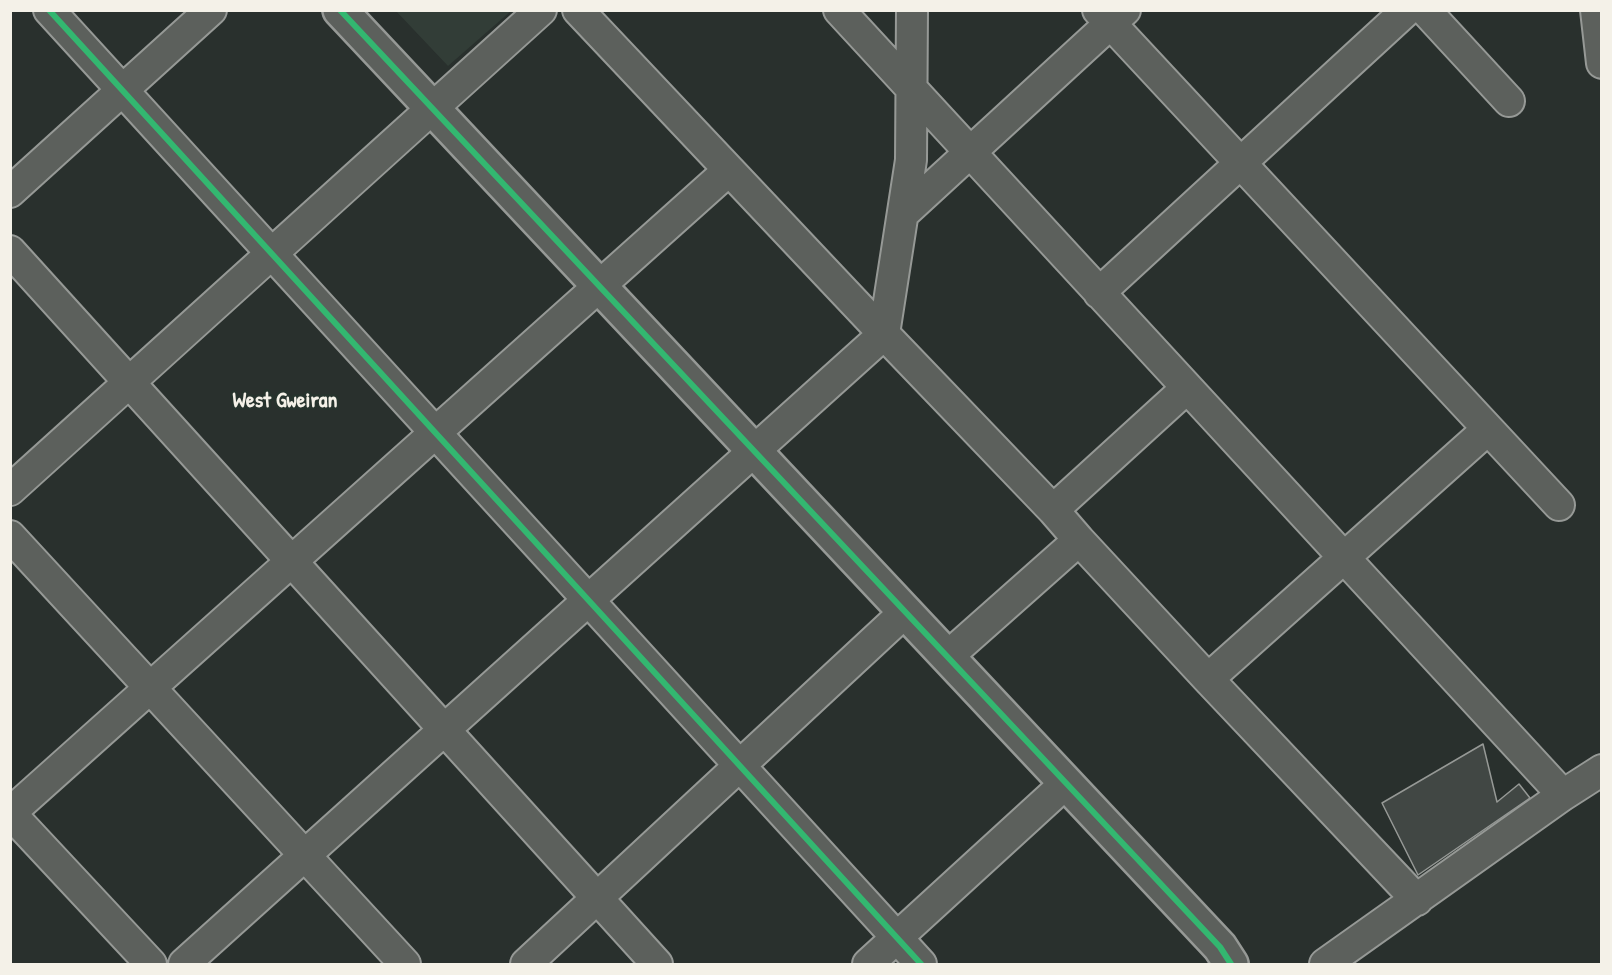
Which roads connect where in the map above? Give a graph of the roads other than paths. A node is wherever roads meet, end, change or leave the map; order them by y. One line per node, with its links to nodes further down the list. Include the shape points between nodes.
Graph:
1 (49, 10): 14 (street)
2 (211, 10): 14 (street)
3 (340, 10): 16 (street)
4 (541, 10): 16 (street)
5 (578, 10): 19 (street)
6 (839, 10): 13 (street)
7 (912, 10): 13 (street)
8 (1407, 10): 18 (street)
9 (1425, 10): 15 (street)
10 (1596, 10): 12 (street)
11 (1111, 15): 17 (street); 18 (street)
12 (1602, 63)
13 (911, 89): 17 (street); 21 (street, via 911,160)
14 (122, 91): 20 (street); 23 (street)
15 (1509, 101)
16 (432, 110): 23 (street); 24 (street)
17 (970, 153): 21 (street); 25 (street)
18 (1240, 164): 25 (street); 29 (street)
19 (729, 170): 24 (street); 26 (street)
20 (10, 192)
21 (904, 213): 26 (street)
22 (10, 251): 27 (street)
23 (272, 255): 27 (street); 30 (street)
24 (598, 287): 30 (street); 31 (street)
25 (1099, 293): 28 (street)
26 (884, 334): 31 (street); 34 (street)
27 (130, 383): 32 (street); 38 (street)
28 (1187, 388): 34 (street); 37 (street)
29 (1488, 429): 33 (street); 37 (street)
30 (435, 433): 38 (street); 39 (street)
31 (753, 451): 39 (street); 40 (street)
32 (10, 490)
33 (1558, 505)
34 (1053, 510): 36 (street)
35 (10, 536): 43 (street)
36 (1079, 540): 41 (street); 42 (street)
37 (1344, 558): 42 (street); 48 (street)
38 (292, 561): 43 (street); 44 (street)
39 (588, 601): 44 (street); 45 (street)
40 (905, 612): 41 (street); 45 (street)
41 (947, 657): 47 (street)
42 (1208, 680): 52 (street)
43 (150, 688): 49 (street); 50 (street)
44 (444, 730): 50 (street); 51 (street)
45 (739, 766): 51 (street); 53 (street)
46 (1602, 770): 48 (street)
47 (1066, 783): 53 (street); 61 (street, via 1220,947)
48 (1563, 795): 52 (street)
49 (10, 813): 54 (street)
50 (305, 856): 55 (street); 56 (street)
51 (597, 898): 57 (street); 58 (street)
52 (1417, 900): 62 (street)
53 (897, 938): 59 (street); 60 (street)
54 (151, 964)
55 (184, 964)
56 (405, 964)
57 (525, 964)
58 (657, 964)
59 (868, 964)
60 (921, 964)
61 (1231, 964)
62 (1325, 964)

